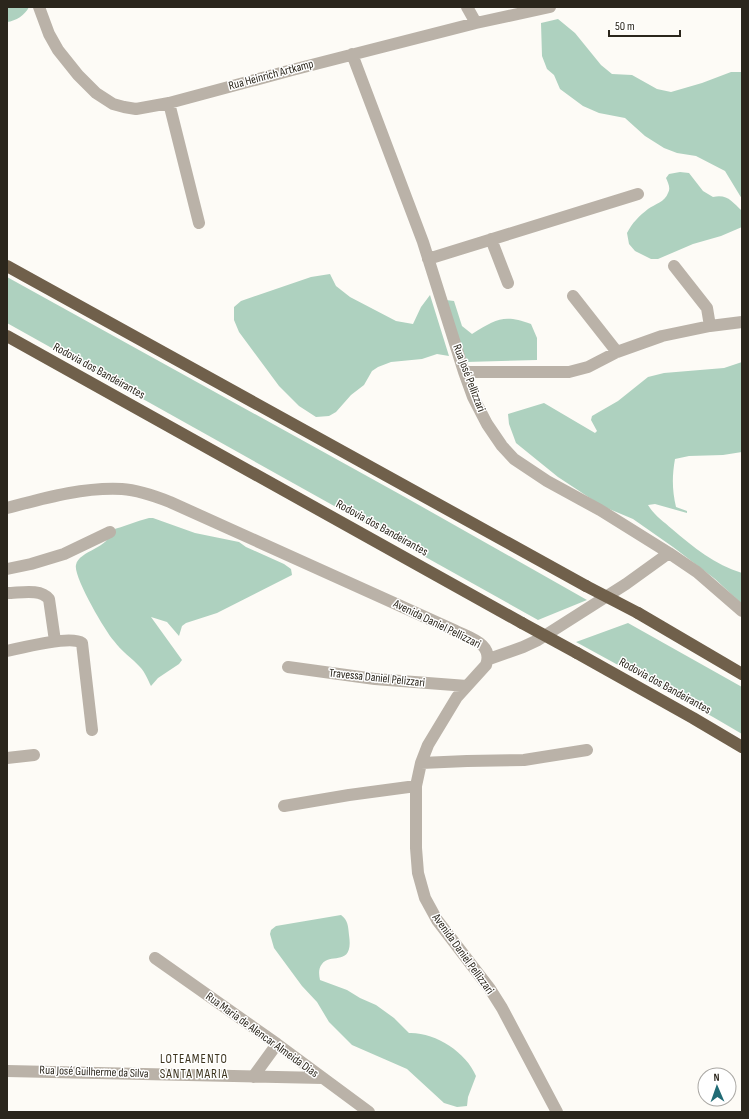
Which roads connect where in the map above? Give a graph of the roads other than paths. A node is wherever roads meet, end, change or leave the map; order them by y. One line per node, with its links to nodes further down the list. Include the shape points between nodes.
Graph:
1 (39, 7): 6 (street, Rua Heinrich Artkamp, via 58,50 78,76 96,93 113,104 136,109)
2 (467, 7): 4 (street)
3 (550, 7): 4 (street, Rua Heinrich Artkamp)
4 (476, 23): 5 (street, Rua Heinrich Artkamp)
5 (352, 54): 6 (street, Rua Heinrich Artkamp); 10 (street, Rua José Pellizzari)
6 (169, 103): 8 (street)
7 (638, 194): 9 (street)
8 (199, 223)
9 (491, 239): 10 (street); 13 (street)
10 (428, 259): 19 (street, Rua José Pellizzari)
11 (7, 266): 30 (highway, bridge, via 638,613)
12 (674, 266): 16 (street, via 707,308)
13 (508, 283)
14 (572, 296): 18 (street)
15 (742, 322): 16 (street)
16 (710, 326): 18 (street, via 662,336)
17 (7, 336): 33 (highway, Rodovia dos Bandeirantes, bridge)
18 (616, 352): 19 (street, via 588,367 569,372)
19 (464, 372): 22 (street, Rua José Pellizzari, via 487,424 514,459)
20 (7, 508): 28 (street, Avenida Daniel Pellizzari, via 96,489 124,489 148,494 456,631 480,643 486,649)
21 (110, 532): 23 (street, via 64,554)
22 (669, 552): 25 (street, Rua José Pellizzari, via 697,572); 28 (street, via 626,584 538,640)
23 (7, 569)
24 (7, 593): 26 (street, via 45,594 49,599)
25 (742, 611)
26 (55, 642): 27 (street); 32 (street, via 82,643)
27 (7, 651)
28 (489, 659): 31 (street, Avenida Daniel Pellizzari, via 481,672)
29 (288, 667): 31 (street, Travessa Daniel Pelizzari, via 375,679)
30 (742, 674)
31 (467, 686): 37 (street, Avenida Daniel Pellizzari, via 457,697 428,744)
32 (92, 730)
33 (742, 747)
34 (587, 750): 37 (street, via 524,760)
35 (34, 754): 36 (street)
36 (7, 758)
37 (421, 763): 38 (street, Avenida Daniel Pellizzari)
38 (416, 786): 39 (street); 46 (street, Avenida Daniel Pellizzari, via 418,873 425,898 437,920 502,1008)
39 (284, 806)
40 (155, 958): 41 (street, Rua Maria de Alencar Almeida Dias)
41 (277, 1044): 43 (street); 44 (street, Rua Maria de Alencar Almeida Dias)
42 (7, 1070): 43 (street, Rua José Guilherme da Silva)
43 (253, 1077): 44 (street, Rua José Guilherme da Silva)
44 (322, 1078): 45 (street, Rua Maria de Alencar Almeida Dias)
45 (369, 1112)
46 (557, 1112)

